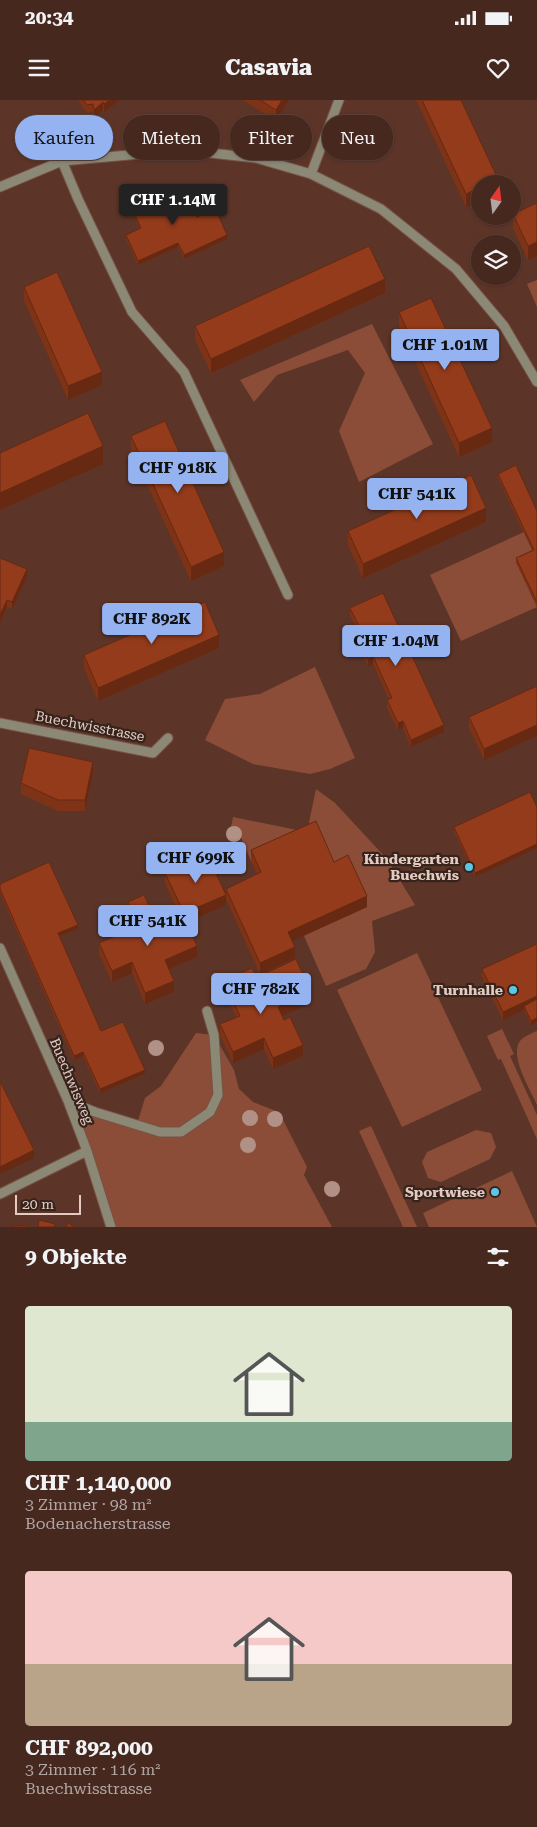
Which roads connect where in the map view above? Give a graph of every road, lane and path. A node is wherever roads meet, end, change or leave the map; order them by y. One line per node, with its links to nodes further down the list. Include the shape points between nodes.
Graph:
1 (339, 100): 3 (street)
2 (62, 161): 3 (street, via 173,151 202,152 256,158); 4 (street); 6 (street, via 132,312 184,372)
3 (311, 174): 5 (street, via 381,209 456,269 504,326)
4 (0, 187)
5 (537, 382)
6 (288, 595)
7 (0, 723): 8 (street, Buechwisstrasse, via 153,753)
8 (168, 738)
9 (0, 948): 11 (street, Buechwisweg)
10 (207, 1011): 11 (street, via 214,1035 218,1095 210,1112 181,1132 160,1132)
11 (68, 1101): 12 (street, Buechwisweg)
12 (87, 1151): 13 (street); 14 (street, Buechwisweg)
13 (0, 1194)
14 (111, 1227)

